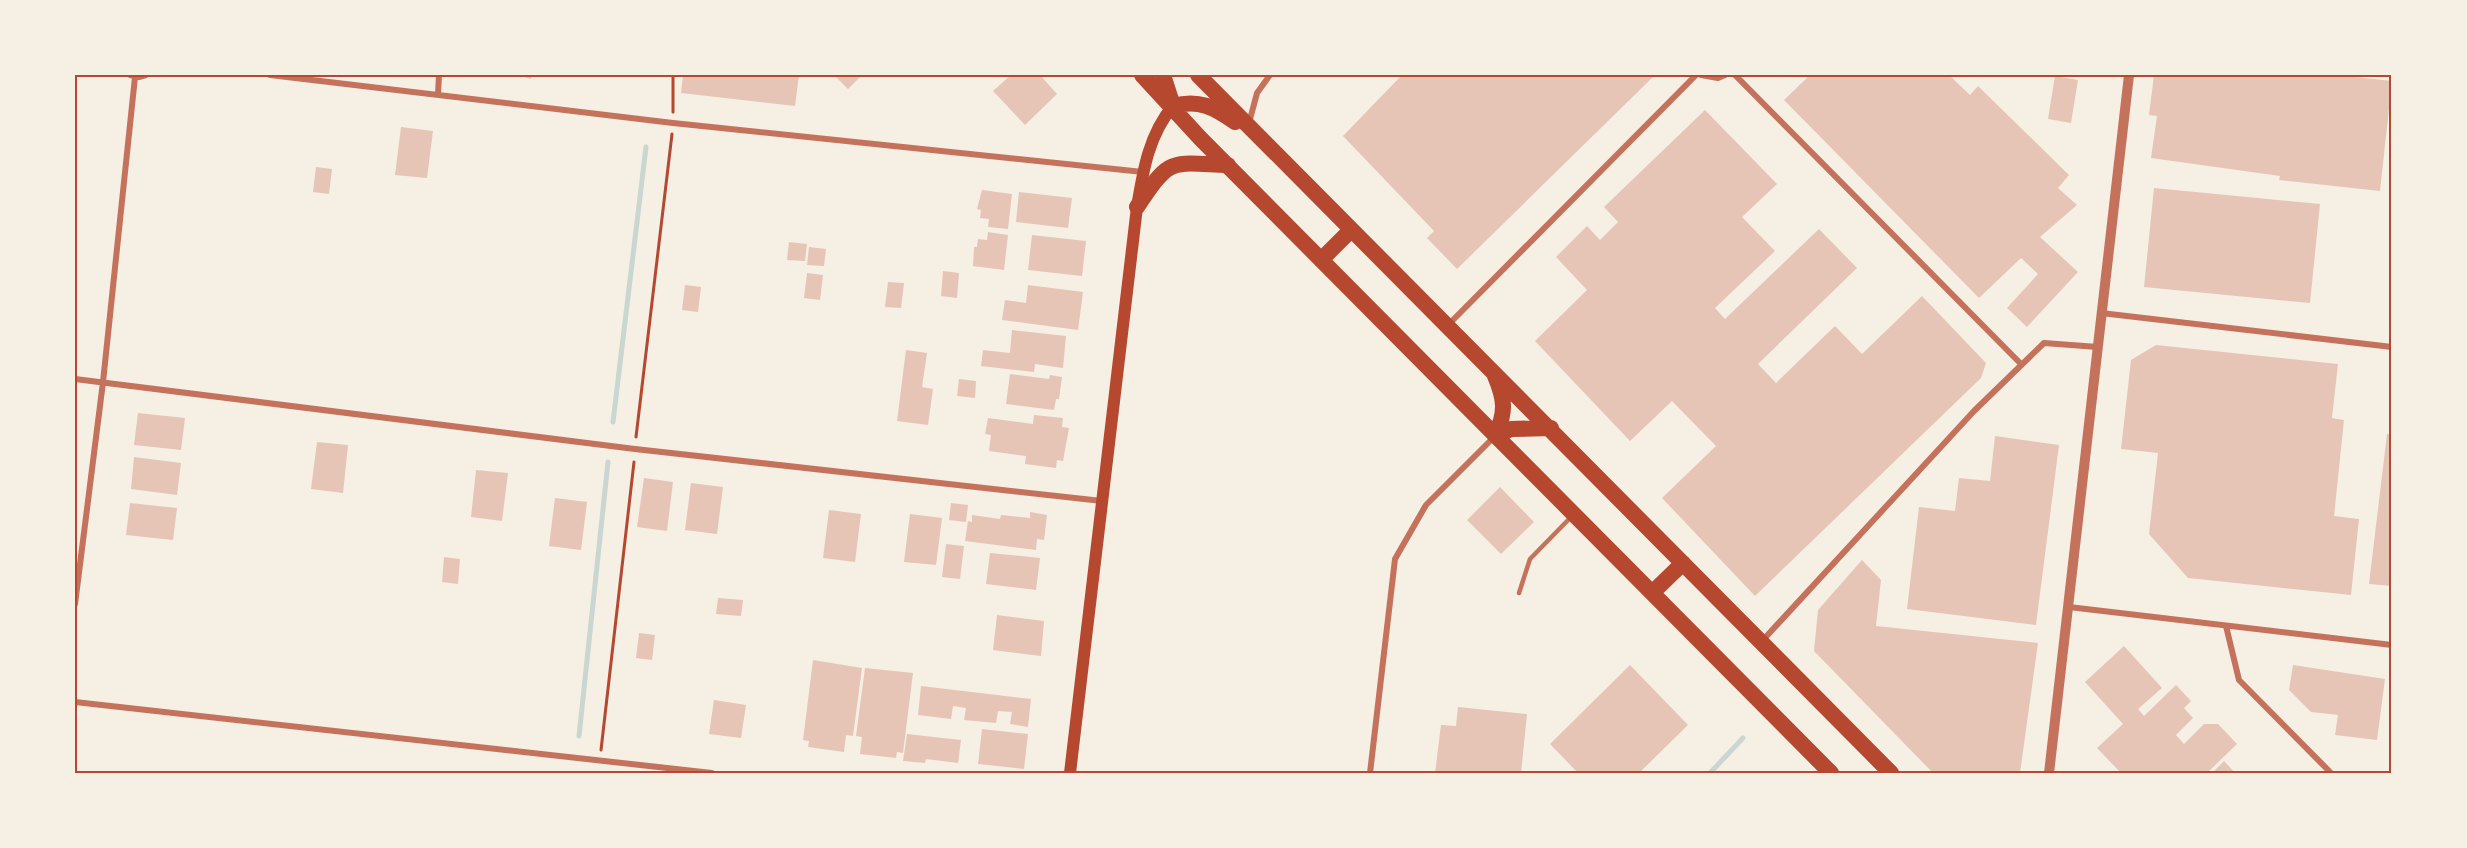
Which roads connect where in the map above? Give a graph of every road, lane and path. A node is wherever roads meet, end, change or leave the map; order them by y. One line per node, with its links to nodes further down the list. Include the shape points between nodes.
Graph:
1 (146, 75): 14 (street)
2 (270, 75): 15 (street)
3 (439, 75): 15 (street)
4 (673, 75): 16 (path)
5 (1142, 75): 17 (highway)
6 (1163, 75): 17 (highway)
7 (1198, 75): 18 (highway)
8 (1270, 75): 18 (street, via 1257,93)
9 (1696, 75): 26 (street)
10 (1701, 75): 11 (street)
11 (1725, 75)
12 (1736, 75): 29 (street)
13 (2129, 75): 25 (street)
14 (132, 76): 32 (street)
15 (438, 94): 21 (street)
16 (673, 106)
17 (1173, 106): 18 (highway, via 1189,102 1212,106); 20 (highway); 21 (main road, via 1160,122)
18 (1254, 131): 23 (highway)
19 (672, 134): 34 (path)
20 (1228, 165): 22 (highway, via 1172,164 1162,171); 24 (highway)
21 (1143, 172): 22 (main road)
22 (1137, 207): 37 (main road)
23 (1351, 230): 24 (highway); 26 (highway)
24 (1322, 260): 35 (highway)
25 (2101, 314): 27 (street); 28 (street)
26 (1448, 325): 30 (highway)
27 (2098, 346): 29 (street, via 2044,343); 43 (street)
28 (2392, 347)
29 (2021, 364): 45 (street)
30 (1492, 369): 33 (highway); 35 (highway, via 1504,407)
31 (75, 379): 32 (street)
32 (103, 382): 37 (street, via 635,449); 42 (street)
33 (1551, 428): 35 (highway, via 1511,429); 39 (highway)
34 (637, 431)
35 (1496, 435): 38 (highway); 51 (street, via 1426,505 1395,559)
36 (634, 456): 48 (path)
37 (1102, 501): 50 (main road)
38 (1574, 514): 40 (lane, via 1530,559); 41 (highway)
39 (1683, 563): 41 (highway); 45 (highway)
40 (1520, 593)
41 (1652, 593): 52 (highway)
42 (75, 604)
43 (2069, 607): 44 (street); 54 (street)
44 (2226, 626): 46 (street); 55 (street, via 2238,680)
45 (1760, 642): 53 (highway)
46 (2392, 645)
47 (75, 702): 49 (street)
48 (601, 750)
49 (712, 773)
50 (1070, 773)
51 (1370, 773)
52 (1831, 773)
53 (1891, 773)
54 (2049, 773)
55 (2331, 773)

